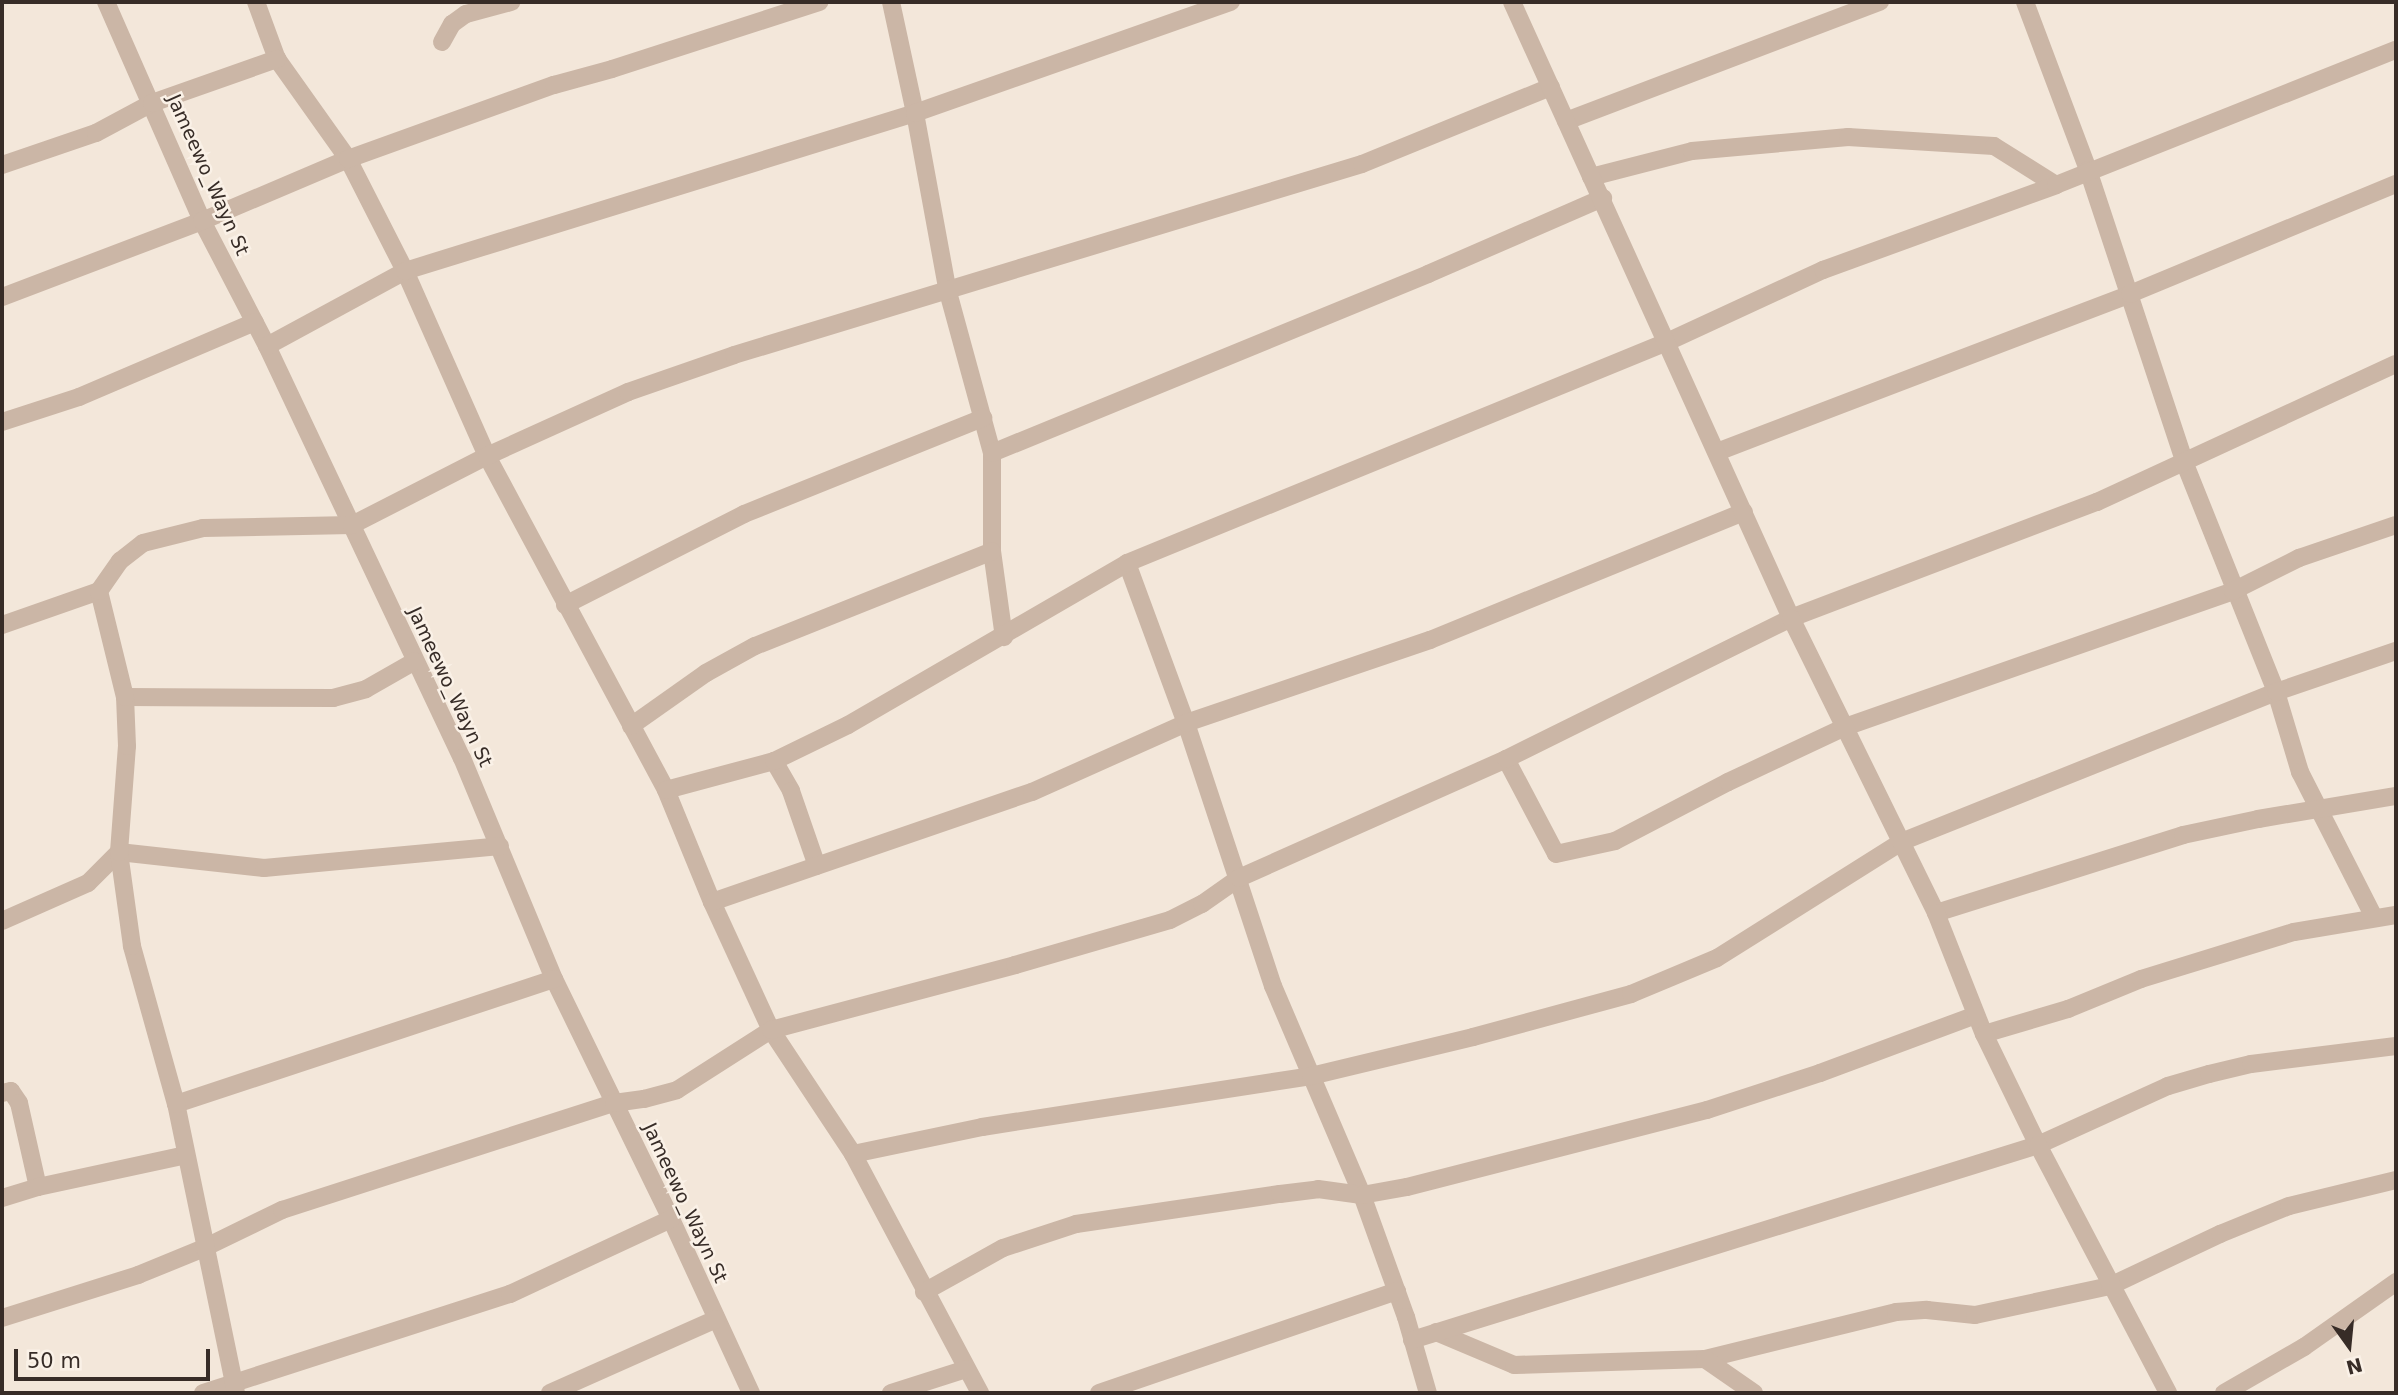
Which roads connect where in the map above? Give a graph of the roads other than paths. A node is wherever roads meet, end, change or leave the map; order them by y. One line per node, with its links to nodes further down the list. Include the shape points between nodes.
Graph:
1 (106, 2): 14 (street, Jameewo_Wayn St)
2 (256, 2): 12 (street)
3 (511, 2): 10 (street, via 466,14 452,24)
4 (819, 2): 17 (street, via 554,85)
5 (891, 2): 15 (street)
6 (1231, 2): 15 (street)
7 (1512, 2): 13 (street)
8 (1880, 2): 16 (street)
9 (2025, 2): 19 (street)
10 (442, 42)
11 (2396, 50): 19 (street)
12 (277, 59): 14 (street); 17 (street)
13 (1551, 87): 16 (street); 26 (street, via 1362,164)
14 (152, 103): 18 (street, via 96,133); 24 (street, Jameewo_Wayn St)
15 (915, 113): 25 (street); 26 (street)
16 (1566, 121): 20 (street)
17 (348, 159): 24 (street); 25 (street)
18 (2, 165)
19 (2088, 170): 22 (street); 27 (street)
20 (1591, 177): 22 (street, via 1692,151 1848,137 1987,144); 23 (street)
21 (2396, 184): 27 (street)
22 (2056, 185): 30 (street, via 1823,270)
23 (1603, 198): 30 (street); 36 (street)
24 (202, 221): 28 (street); 29 (street, Jameewo_Wayn St)
25 (405, 271): 31 (street); 37 (street)
26 (948, 292): 33 (street); 37 (street, via 734,355 628,392)
27 (2130, 294): 35 (street); 38 (street)
28 (2, 297)
29 (255, 322): 31 (street, Jameewo_Wayn St); 34 (street, via 79,397)
30 (1667, 342): 35 (street); 43 (street)
31 (267, 346): 40 (street, Jameewo_Wayn St)
32 (2396, 364): 38 (street)
33 (983, 418): 36 (street); 46 (street, via 744,514)
34 (2, 422)
35 (1717, 452): 39 (street)
36 (992, 453): 42 (street)
37 (487, 456): 40 (street); 46 (street)
38 (2185, 464): 45 (street); 47 (street)
39 (1744, 512): 47 (street); 54 (street, via 1430,640)
40 (352, 525): 44 (street, via 203,528 177,533 144,543 120,561); 51 (street, Jameewo_Wayn St)
41 (2396, 525): 45 (street, via 2299,558)
42 (992, 551): 49 (street); 55 (street, via 755,646 706,673)
43 (1127, 563): 49 (street); 54 (street)
44 (99, 591): 48 (street); 53 (street)
45 (2233, 591): 52 (street); 56 (street)
46 (565, 605): 55 (street)
47 (1791, 618): 56 (street); 57 (street)
48 (2, 625)
49 (1004, 637): 58 (street, via 848,726)
50 (2396, 651): 52 (street)
51 (415, 661): 53 (street, via 366,689 332,698); 63 (street, Jameewo_Wayn St)
52 (2276, 692): 61 (street, via 2300,772); 62 (street)
53 (125, 696): 64 (street, via 127,746)
54 (1186, 723): 65 (street, via 1032,792); 66 (street)
55 (632, 726): 59 (street)
56 (1845, 727): 57 (street, via 1615,841 1556,854); 62 (street)
57 (1506, 759): 66 (street)
58 (774, 761): 59 (street); 65 (street, via 791,791)
59 (666, 790): 67 (street)
60 (2396, 796): 61 (street)
61 (2319, 810): 68 (street, via 2183,835); 70 (street)
62 (1901, 842): 68 (street); 77 (street, via 1717,958 1631,994)
63 (500, 846): 64 (street, via 264,868); 72 (street, Jameewo_Wayn St)
64 (119, 852): 71 (street, via 88,883); 80 (street, via 132,946)
65 (817, 866): 67 (street)
66 (1239, 878): 74 (street, via 1170,920); 77 (street, via 1273,986)
67 (712, 902): 74 (street)
68 (1936, 913): 73 (street)
69 (2396, 915): 70 (street)
70 (2374, 917): 75 (street, via 2282,936)
71 (2, 921)
72 (554, 979): 79 (street, Jameewo_Wayn St); 80 (street)
73 (1976, 1014): 75 (street); 86 (street, via 1707,1110)
74 (771, 1030): 79 (street, via 677,1090); 82 (street)
75 (1984, 1034): 81 (street)
76 (2396, 1046): 81 (street, via 2251,1064 2209,1074 2168,1086)
77 (1311, 1076): 82 (street, via 982,1126); 86 (street)
78 (2, 1093): 85 (street, via 11,1091 19,1103)
79 (614, 1103): 88 (street, Jameewo_Wayn St); 89 (street, via 282,1210)
80 (176, 1104): 83 (street)
81 (2038, 1145): 91 (street); 96 (street)
82 (853, 1154): 93 (street)
83 (186, 1156): 85 (street); 89 (street)
84 (2396, 1180): 91 (street, via 2289,1206)
85 (38, 1187): 87 (street)
86 (1362, 1195): 92 (street); 93 (street, via 1318,1189 1076,1224 1003,1248)
87 (2, 1198)
88 (671, 1219): 95 (street, Jameewo_Wayn St); 100 (street, via 510,1294)
89 (204, 1248): 94 (street, via 138,1275); 100 (street)
90 (2396, 1282): 110 (street, via 2304,1347)
91 (2110, 1286): 98 (street, via 1975,1315 1896,1312); 109 (street)
92 (1397, 1291): 97 (street); 106 (street)
93 (924, 1292): 99 (street)
94 (2, 1318)
95 (716, 1319): 102 (street); 103 (street, Jameewo_Wayn St)
96 (1436, 1332): 97 (street); 98 (street, via 1514,1365)
97 (1412, 1340): 107 (street)
98 (1705, 1359): 108 (street)
99 (966, 1369): 104 (street); 105 (street)
100 (235, 1388): 101 (street)
101 (203, 1393)
102 (550, 1393)
103 (751, 1393)
104 (891, 1393)
105 (980, 1393)
106 (1099, 1393)
107 (1428, 1393)
108 (1754, 1393)
109 (2168, 1393)
110 (2224, 1393)

